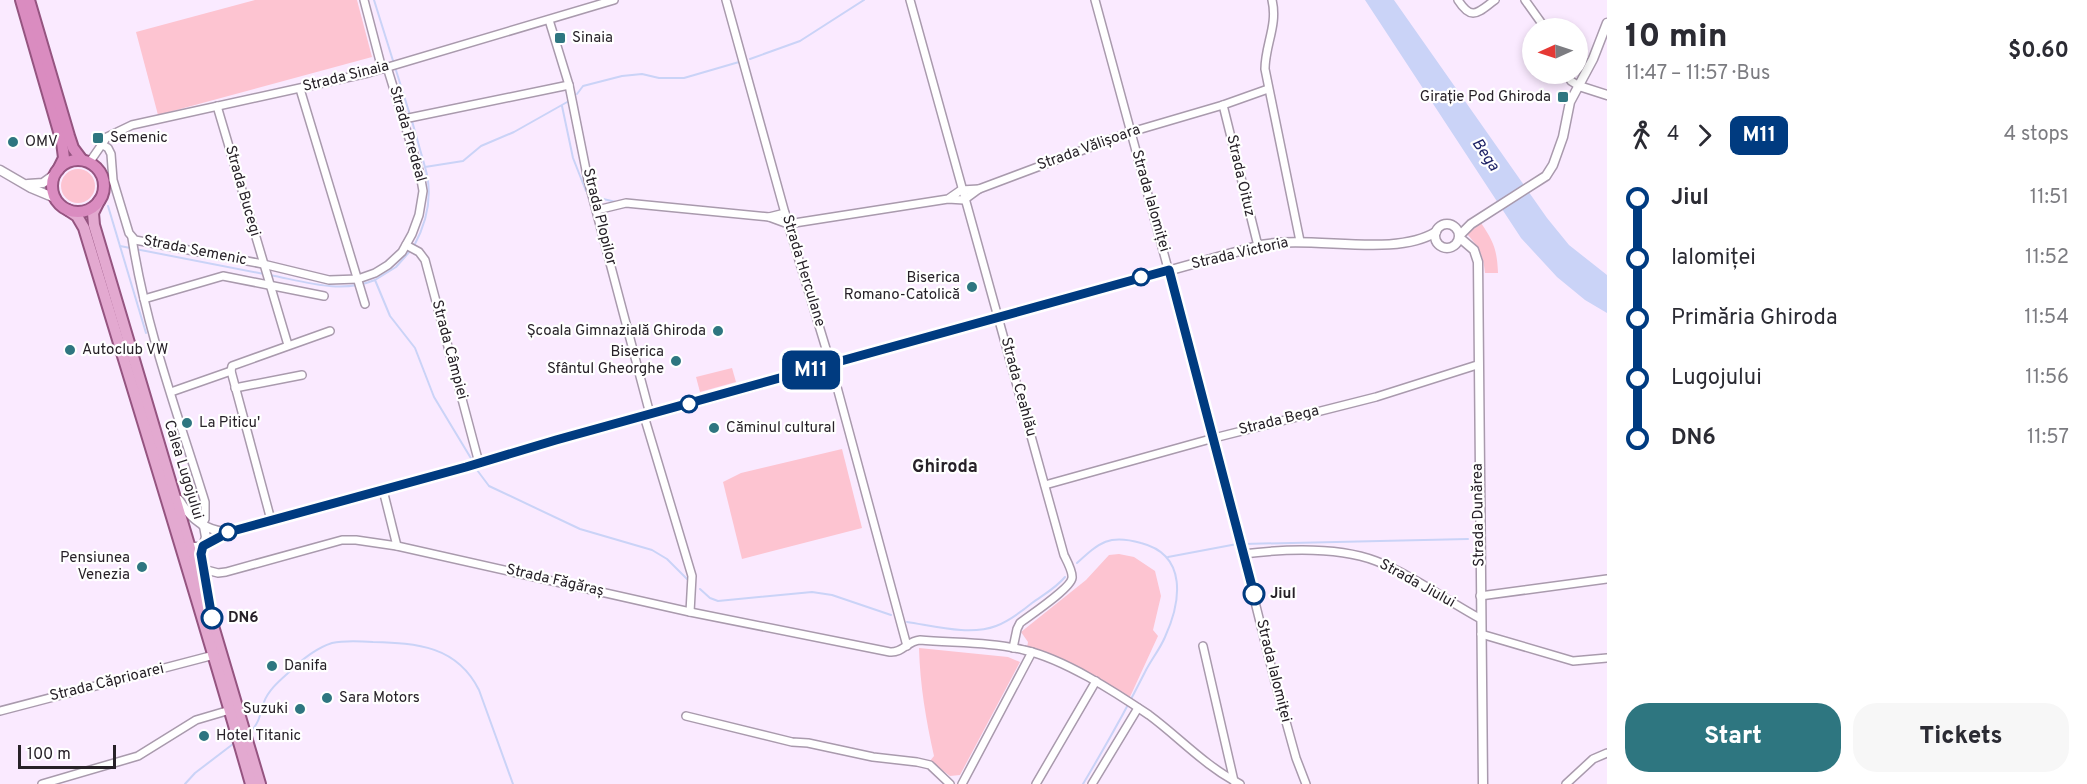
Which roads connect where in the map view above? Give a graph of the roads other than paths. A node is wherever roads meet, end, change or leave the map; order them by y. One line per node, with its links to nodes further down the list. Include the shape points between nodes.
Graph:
1 (21, 0): 29 (highway, via 62,142 64,158)
2 (29, 0): 27 (highway, via 73,148)
3 (364, 0): 15 (street, Strada Predeal)
4 (614, 0): 13 (street, Strada Sinaia)
5 (726, 0): 37 (street, Strada Herculane)
6 (910, 0): 31 (street, Strada Ceahlău)
7 (1095, 0): 25 (street, Strada Ialomiței)
8 (1272, 0): 20 (street, via 1274,25 1265,59)
9 (1458, 0): 10 (street, via 1470,14)
10 (1495, 0)
11 (1526, 0): 12 (street)
12 (1538, 18)
13 (549, 20): 15 (street, Strada Sinaia); 17 (street, Strada Plopilor)
14 (1607, 23): 18 (street)
15 (387, 68): 19 (street, Strada Sinaia); 24 (street, Strada Predeal)
16 (1576, 84): 18 (street)
17 (569, 85): 24 (street); 35 (street, Strada Plopilor)
18 (1579, 86): 21 (street); 39 (street, via 1570,102 1553,165 1540,181)
19 (300, 89): 22 (street, Strada Sinaia); 49 (street)
20 (1268, 89): 23 (street, Strada Vălișoara); 42 (street)
21 (1607, 95)
22 (217, 105): 26 (street, Strada Sinaia, via 121,128); 46 (street, Strada Bucegi)
23 (1223, 105): 25 (street, Strada Vălișoara); 44 (street, Strada Oituz)
24 (405, 118): 45 (street, Strada Predeal, via 423,191)
25 (1131, 132): 31 (street, Strada Vălișoara); 47 (street, Strada Ialomiței)
26 (101, 144): 27 (street, Strada Sinaia); 40 (street, Strada Semenic, via 111,154 113,180)
27 (86, 162): 29 (highway, via 69,162); 33 (highway, via 102,178)
28 (0, 170): 30 (street)
29 (56, 172): 30 (street, via 43,183); 32 (highway, via 52,186)
30 (26, 184): 32 (street)
31 (963, 195): 37 (street); 53 (street, Strada Ceahlău)
32 (55, 198): 34 (highway)
33 (99, 201): 34 (highway, via 86,210); 67 (main road, Calea Lugojului, via 93,213 94,223)
34 (68, 210): 70 (main road, Calea Lugojului, via 83,225)
35 (597, 210): 36 (street, via 626,203); 62 (street, Strada Plopilor)
36 (769, 217): 37 (street); 37 (street)
37 (786, 218): 56 (street, Strada Herculane)
38 (1436, 232): 39 (street, Strada Victoria, via 1446,224); 41 (street, Strada Victoria); 43 (street)
39 (1457, 236): 43 (street, Strada Victoria, via 1444,248); 57 (street, Strada Dunărea, via 1472,248 1478,262)
40 (132, 238): 46 (street, Strada Semenic); 51 (street)
41 (1422, 240): 42 (street, Strada Victoria, via 1394,244); 43 (street, Strada Victoria)
42 (1300, 241): 44 (street, Strada Victoria)
43 (1438, 244)
44 (1258, 246): 47 (street, Strada Victoria)
45 (410, 247): 49 (street, Strada Predeal); 64 (street, Strada Câmpiei, via 425,260)
46 (264, 268): 48 (street, Strada Bucegi); 49 (street, Strada Semenic)
47 (1169, 270): 53 (street, Strada Victoria); 63 (street, Strada Ialomiței)
48 (269, 282): 50 (street); 51 (street, via 223,276); 55 (street, Strada Bucegi)
49 (359, 283): 52 (street)
50 (324, 296)
51 (144, 299): 61 (street)
52 (365, 304)
53 (999, 317): 56 (street, Strada Victoria); 65 (street, Strada Ceahlău)
54 (330, 331): 55 (street)
55 (288, 345): 58 (street)
56 (831, 365): 62 (street, Strada Victoria); 83 (street, Strada Herculane)
57 (1477, 365): 63 (street, Strada Bega); 78 (street, Strada Dunărea)
58 (231, 369): 60 (street); 61 (street)
59 (302, 375): 60 (street)
60 (235, 388): 68 (street)
61 (171, 392): 69 (street, via 205,502)
62 (647, 415): 64 (street, Strada Victoria); 80 (street, Strada Plopilor, via 692,576)
63 (1214, 438): 65 (street, Strada Bega); 75 (street, Strada Ialomiței)
64 (479, 463): 66 (street, Strada Victoria)
65 (1045, 485): 85 (street, Strada Ceahlău, via 1072,580 1020,623)
66 (383, 490): 68 (street, Strada Victoria); 73 (street)
67 (174, 493): 69 (street); 74 (main road, Calea Lugojului)
68 (271, 520): 71 (street, Strada Victoria)
69 (203, 526): 71 (street, Strada Victoria); 72 (street)
70 (176, 527): 74 (street); 87 (main road, Calea Lugojului)
71 (229, 532): 72 (street, Strada Victoria)
72 (203, 546): 74 (street, Strada Victoria); 76 (street)
73 (397, 546): 76 (street, Strada Făgăraș, via 342,540 226,572); 80 (street, Strada Făgăraș)
74 (191, 547): 79 (main road, Calea Lugojului)
75 (1241, 548): 81 (street, Strada Jiului, via 1365,558 1393,569); 103 (street, Strada Ialomiței)
76 (203, 569): 79 (street)
77 (1607, 579): 78 (street)
78 (1480, 596): 81 (street, Strada Dunărea)
79 (209, 610): 98 (main road, Calea Lugojului)
80 (690, 612): 83 (street, Strada Făgăraș, via 891,652)
81 (1481, 620): 82 (street, Strada Dunărea)
82 (1481, 634): 88 (street, via 1574,661); 104 (street, Strada Dunărea)
83 (907, 646): 85 (street, Strada Făgăraș, via 920,640)
84 (1203, 646): 95 (street)
85 (1013, 648): 86 (street, Strada Făgăraș)
86 (1032, 652): 89 (street, Strada Făgăraș); 100 (street)
87 (214, 655): 91 (main road, Calea Lugojului); 92 (street, Strada Căprioarei)
88 (1607, 658)
89 (1096, 681): 90 (street, Strada Făgăraș); 101 (street)
90 (1136, 707): 95 (street, Strada Făgăraș); 102 (street)
91 (230, 710): 96 (street, via 196,720 138,756); 97 (main road, Calea Lugojului)
92 (0, 711)
93 (686, 716): 99 (street, via 792,742 923,763)
94 (1607, 753): 105 (street, via 1593,759)
95 (1237, 783)
96 (42, 784)
97 (251, 784)
98 (260, 784)
99 (950, 784)
100 (962, 784)
101 (1036, 784)
102 (1092, 784)
103 (1306, 784)
104 (1483, 784)
105 (1566, 784)

